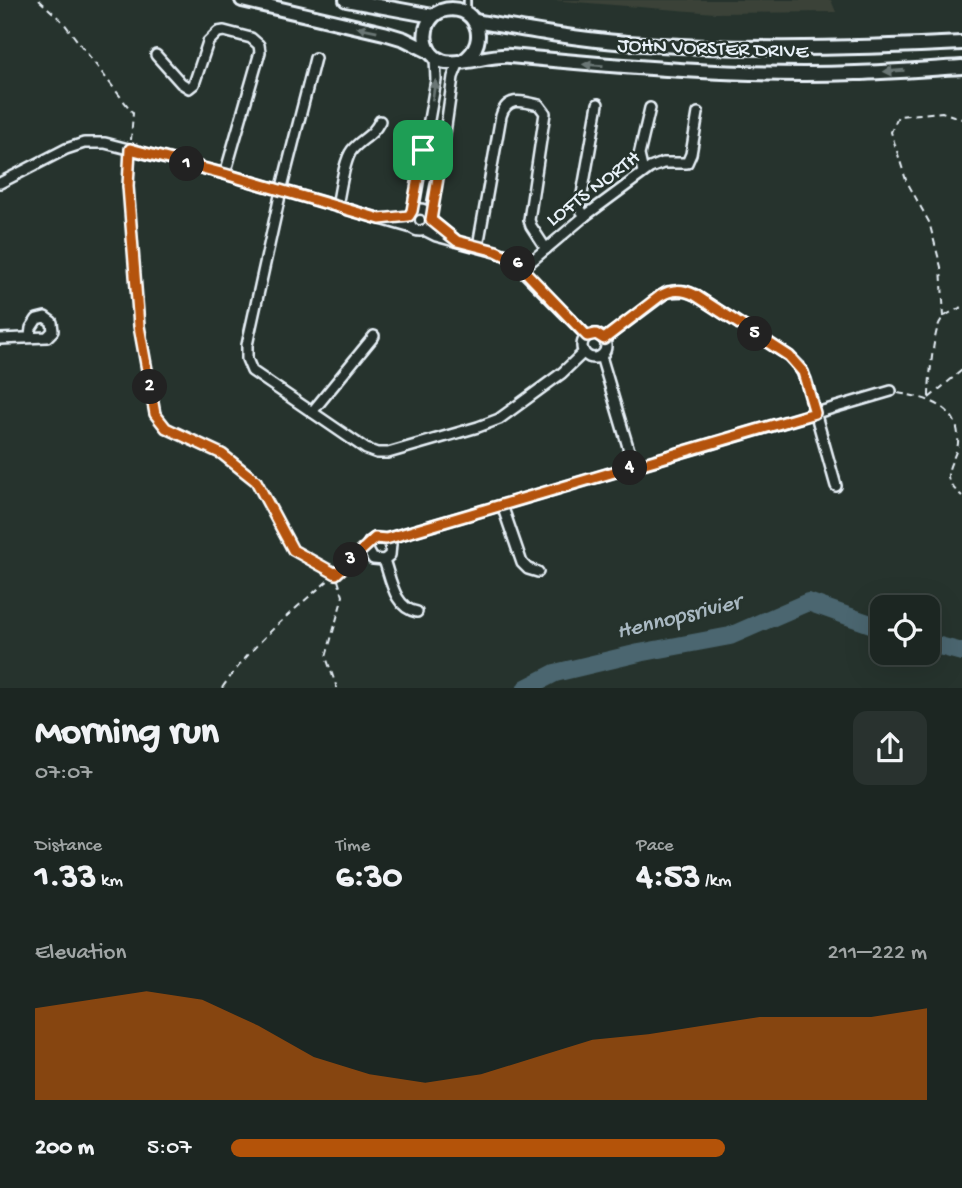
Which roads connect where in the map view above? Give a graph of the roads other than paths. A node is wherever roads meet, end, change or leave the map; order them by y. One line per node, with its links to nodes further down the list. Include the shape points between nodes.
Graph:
1 (242, 0): 7 (street, one-way to 1, via 384,33)
2 (346, 0): 3 (street)
3 (438, 10): 4 (street); 7 (street, via 425,34)
4 (470, 12): 5 (street, JOHN VORSTER DRIVE, via 550,34 627,43 807,50); 9 (street, via 479,30 476,48)
5 (962, 43)
6 (156, 55): 18 (street, via 189,88 208,42 218,32 251,38 259,45)
7 (433, 55): 9 (street, via 450,63); 15 (street, one-way to 7, via 436,80)
8 (315, 58): 20 (street)
9 (461, 62): 10 (street, JOHN VORSTER DRIVE, one-way to 9, via 855,74 728,72 507,56); 16 (street, via 453,77)
10 (962, 67)
11 (598, 104): 23 (street, via 580,209)
12 (650, 108): 17 (street, via 639,155)
13 (698, 113): 17 (street, LOFTS NORTH, via 687,163 663,163)
14 (380, 121): 21 (street, via 347,158)
15 (423, 150): 16 (street); 22 (street)
16 (442, 153): 24 (street)
17 (643, 172): 23 (street, LOFTS NORTH)
18 (225, 174): 19 (street, via 105,142 66,149); 20 (street)
19 (0, 183)
20 (281, 191): 21 (street); 40 (street, via 247,359 252,371)
21 (337, 206): 25 (street)
22 (411, 214): 24 (street, via 424,209); 25 (street); 26 (street)
23 (585, 216): 30 (street, LOFTS NORTH)
24 (431, 218): 27 (street); 28 (street)
25 (380, 219): 26 (street)
26 (412, 228): 27 (street)
27 (424, 230): 28 (street)
28 (457, 241): 29 (street)
29 (478, 246): 30 (street, via 501,116 506,105 515,101 539,105 545,113 529,220); 31 (street, via 507,256)
30 (546, 248): 31 (street, LOFTS NORTH)
31 (522, 269): 34 (street)
32 (30, 336): 35 (street)
33 (374, 336): 40 (street)
34 (587, 336): 36 (street, via 596,334); 37 (street)
35 (0, 339)
36 (604, 339): 38 (street, via 606,348); 41 (street, via 660,296 685,291 789,356 803,372)
37 (584, 352): 38 (street); 40 (street, via 499,419 388,453 371,452)
38 (601, 356): 42 (street)
39 (891, 391): 41 (street)
40 (312, 412)
41 (815, 413): 42 (street); 43 (street)
42 (635, 467): 44 (street)
43 (836, 486)
44 (502, 505): 45 (street); 47 (street, via 522,563)
45 (386, 539): 46 (street, via 391,552); 46 (street, via 375,538 368,546 373,559)
46 (384, 560): 48 (street, via 401,604)
47 (538, 572)
48 (417, 612)

